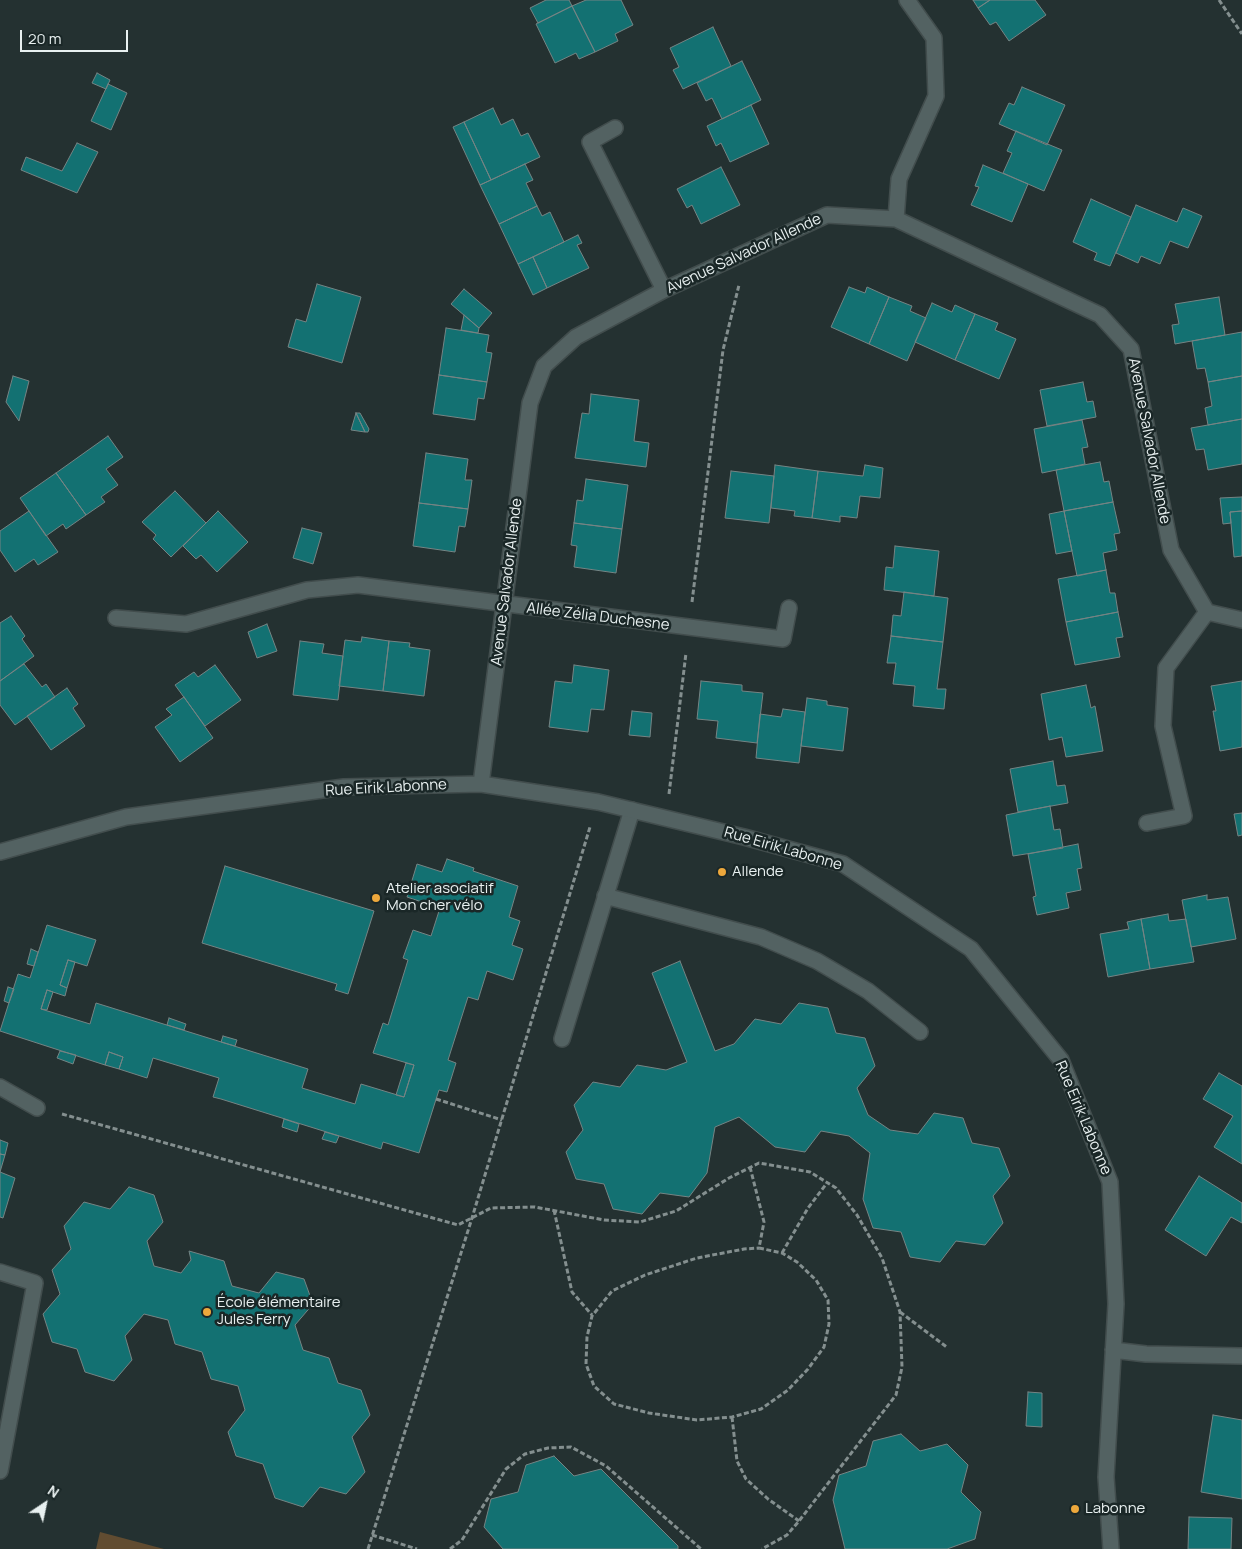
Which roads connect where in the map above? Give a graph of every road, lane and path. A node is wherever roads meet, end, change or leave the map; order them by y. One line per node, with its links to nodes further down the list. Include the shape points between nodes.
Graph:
1 (907, 0): 5 (street, via 934,38 936,96 899,179)
2 (1219, 0): 3 (path)
3 (1242, 34)
4 (614, 128): 7 (street, via 590,142)
5 (896, 219): 6 (street, Avenue Salvador Allende, via 827,216); 10 (street, Avenue Salvador Allende, via 1100,316 1130,349 1170,550)
6 (746, 252): 7 (street, Avenue Salvador Allende); 13 (path, via 723,350)
7 (664, 290): 8 (street, Avenue Salvador Allende, via 576,337 544,366 530,403)
8 (505, 605): 11 (street, Allée Zélia Duchesne, via 358,585 307,590 186,624); 13 (street, Allée Zélia Duchesne); 14 (street, Avenue Salvador Allende)
9 (789, 608): 13 (street, Allée Zélia Duchesne, via 784,640)
10 (1207, 612): 12 (street); 18 (street, via 1166,668 1164,726 1184,816)
11 (116, 618)
12 (1242, 620)
13 (689, 629): 17 (path)
14 (481, 784): 15 (street, Rue Eirik Labonne); 19 (street, Rue Eirik Labonne, via 344,787 126,817)
15 (598, 802): 16 (street, Rue Eirik Labonne); 26 (path)
16 (632, 810): 17 (street, Rue Eirik Labonne); 20 (street)
17 (666, 819): 37 (street, Rue Eirik Labonne, via 844,864 971,949 1061,1060 1110,1182 1116,1304)
18 (1147, 823)
19 (0, 852)
20 (605, 896): 21 (street, via 761,937 817,961 868,991); 22 (street)
21 (920, 1032)
22 (562, 1040)
23 (0, 1087): 25 (street)
24 (436, 1099): 26 (path)
25 (37, 1108): 30 (path, via 458,1225)
26 (502, 1120): 30 (path)
27 (750, 1167): 28 (path, via 759,1163 810,1172); 29 (path, via 676,1211 640,1222 604,1220); 31 (path, via 764,1222)
28 (827, 1182): 32 (path); 34 (path, via 836,1188 857,1215 882,1258)
29 (554, 1210): 30 (path, via 491,1208); 35 (path, via 572,1292)
30 (472, 1218): 42 (path)
31 (760, 1248): 32 (path); 35 (path, via 696,1258 645,1275 612,1291)
32 (782, 1254): 39 (path, via 816,1280 828,1300 829,1324 824,1347 788,1390 761,1409)
33 (0, 1272): 40 (street, via 35,1283)
34 (900, 1312): 36 (path); 41 (path, via 902,1367 896,1395)
35 (592, 1316): 39 (path, via 586,1364 594,1386 614,1404 649,1414 698,1420)
36 (948, 1348)
37 (1113, 1350): 38 (street); 48 (street, Rue Eirik Labonne, via 1106,1478)
38 (1242, 1356)
39 (732, 1417): 41 (path, via 737,1462 746,1479)
40 (0, 1471)
41 (798, 1521): 47 (path, via 788,1535)
42 (372, 1535): 43 (path); 44 (path)
43 (368, 1549)
44 (417, 1549)
45 (450, 1549): 46 (path, via 462,1540 506,1469 525,1454 571,1447 606,1466)
46 (701, 1549)
47 (762, 1549)
48 (1111, 1549)

